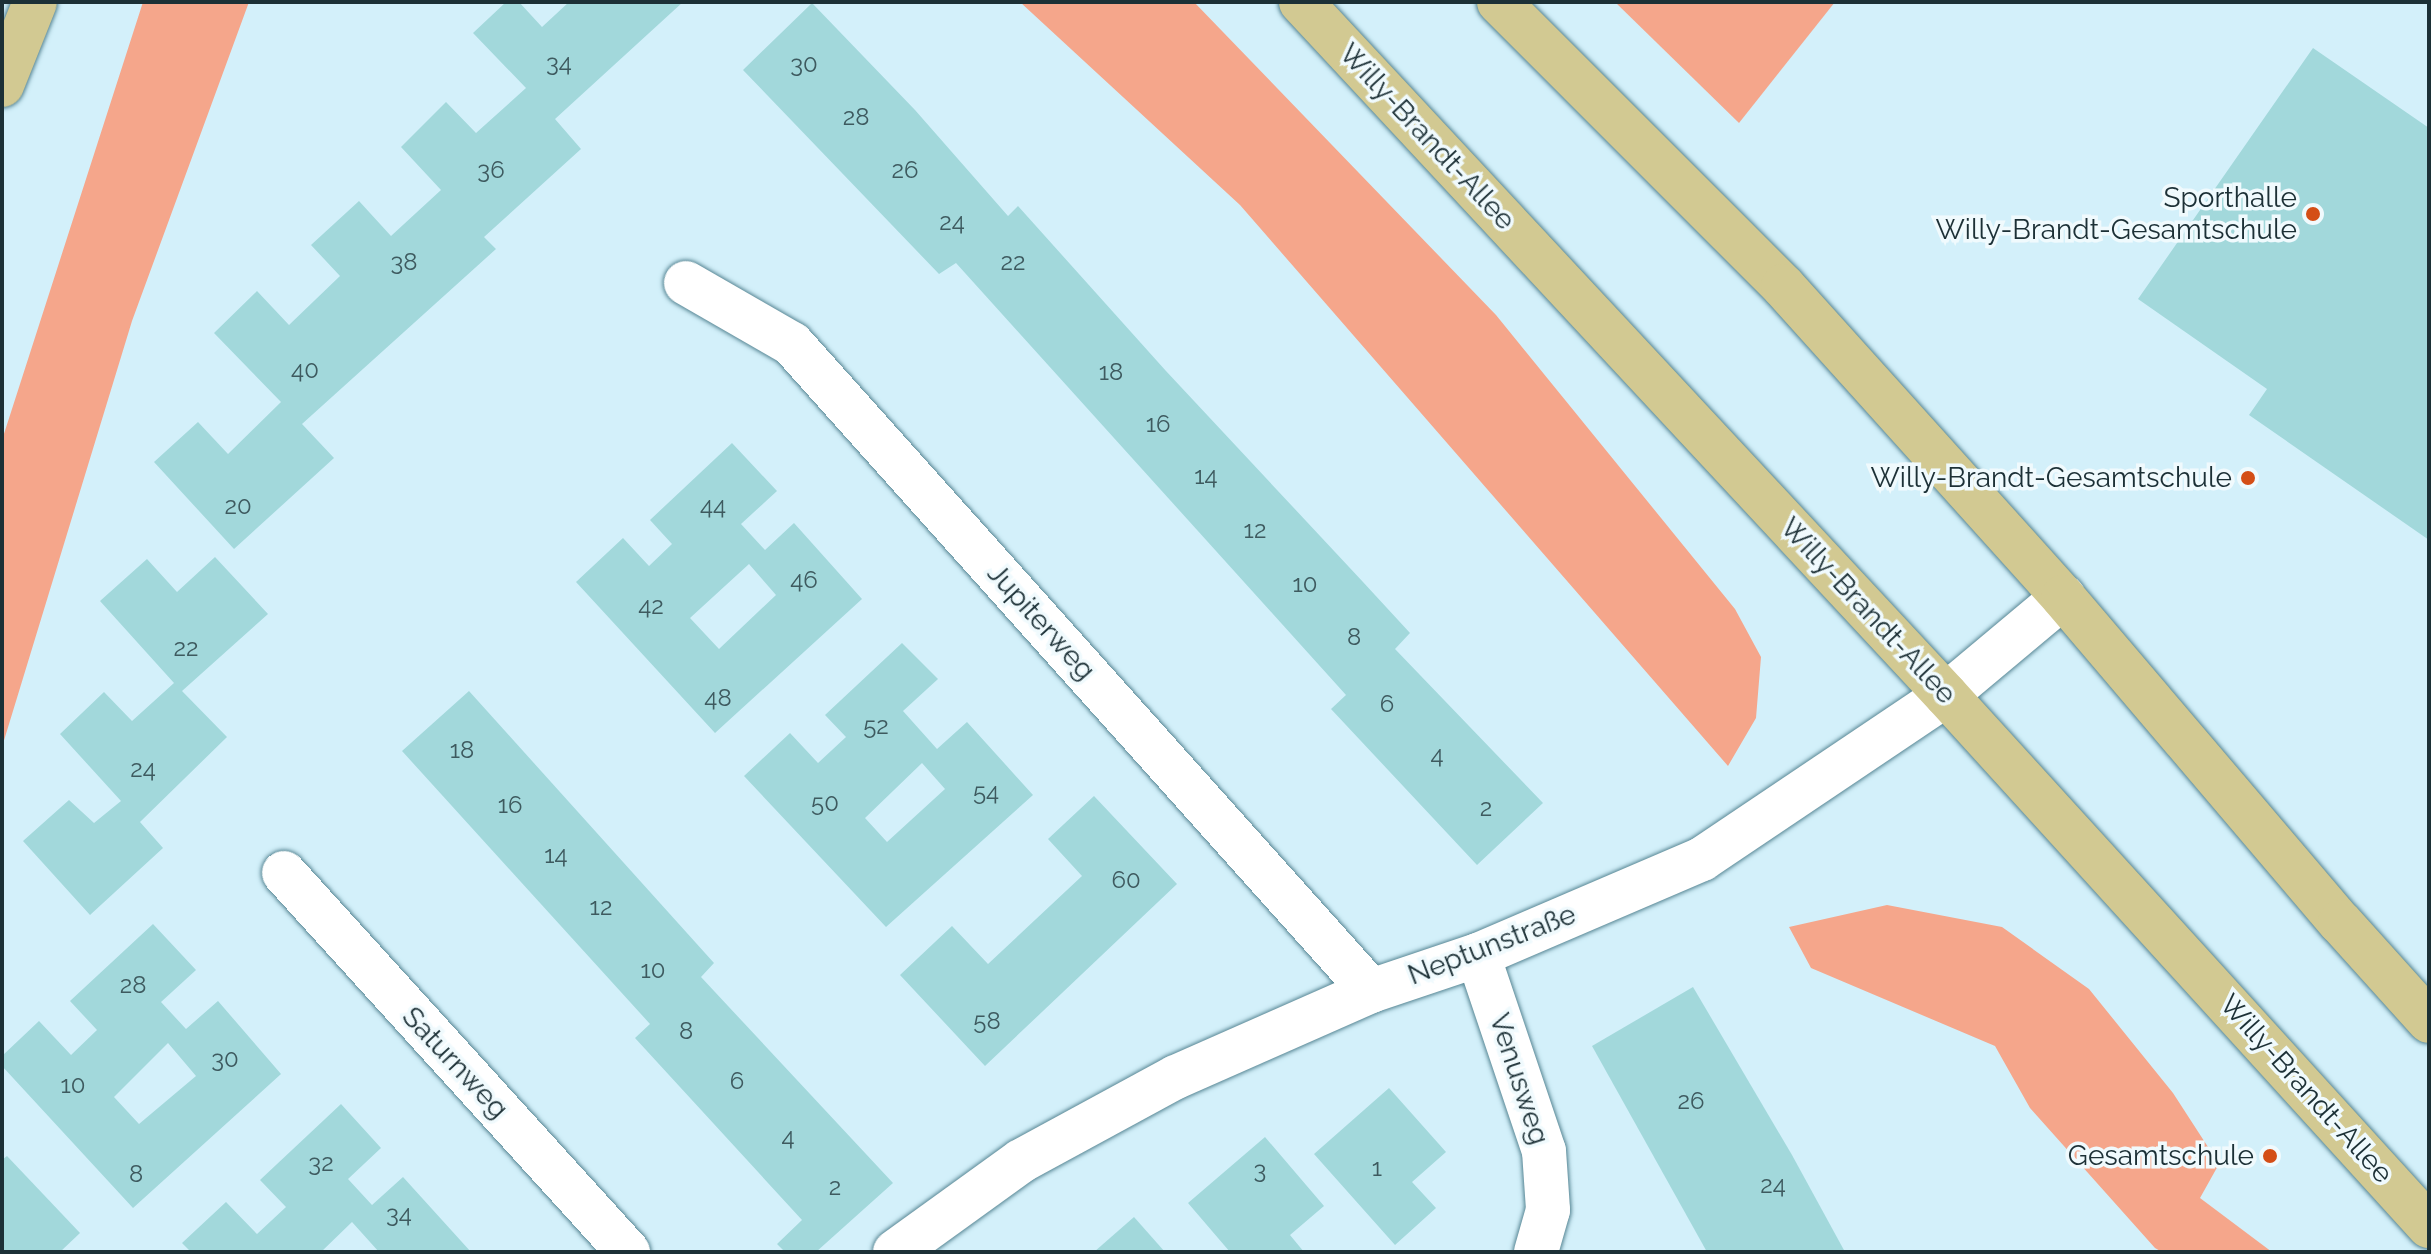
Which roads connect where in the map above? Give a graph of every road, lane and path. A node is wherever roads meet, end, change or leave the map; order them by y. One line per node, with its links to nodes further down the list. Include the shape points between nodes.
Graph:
1 (35, 2): 4 (main road)
2 (1301, 2): 7 (main road, Willy-Brandt-Allee)
3 (1499, 2): 6 (main road, via 1783,286)
4 (2, 85)
5 (686, 283): 10 (street, Jupiterweg, via 792,344)
6 (2063, 597): 7 (street, Neptunstraße); 11 (main road)
7 (1946, 695): 9 (street, Neptunstraße, via 1702,859); 12 (main road, Willy-Brandt-Allee)
8 (284, 873): 13 (street, Saturnweg)
9 (1478, 955): 10 (street, Neptunstraße); 15 (street, Venusweg, via 1544,1151 1548,1210)
10 (1371, 991): 14 (street, Neptunstraße, via 1176,1077 1021,1161)
11 (2429, 1021)
12 (2429, 1226)
13 (628, 1252)
14 (895, 1252)
15 (1536, 1252)

